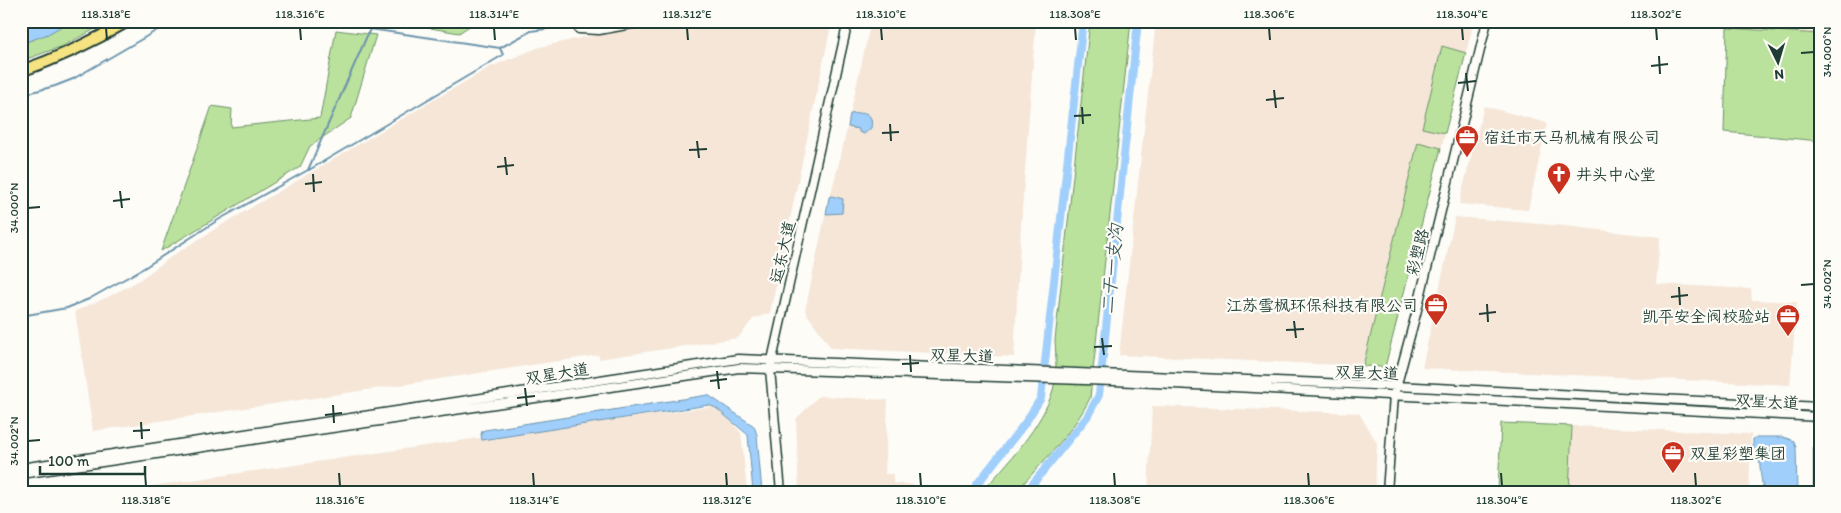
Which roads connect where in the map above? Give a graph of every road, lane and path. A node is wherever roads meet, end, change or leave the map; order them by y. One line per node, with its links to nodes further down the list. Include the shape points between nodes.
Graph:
1 (128, 21): 6 (main road, via 80,48)
2 (648, 21): 5 (street, via 599,30)
3 (848, 21): 7 (street, 运东大道)
4 (1487, 21): 11 (street, 彩塑路)
5 (580, 29)
6 (21, 71)
7 (772, 360): 8 (street, 运东大道); 9 (street, 双星大道); 14 (street, 双星大道, via 738,359)
8 (770, 369): 9 (street, 双星大道); 15 (street, 双星大道, via 739,368); 16 (street, 运东大道)
9 (1022, 374): 10 (street)
10 (1114, 378): 11 (street, 双星大道); 12 (street, 双星大道)
11 (1396, 386): 12 (street, 彩塑路); 13 (street, 双星大道)
12 (1394, 395): 13 (street, 双星大道); 17 (street, 彩塑路)
13 (1820, 413): 18 (main road)
14 (21, 468)
15 (21, 474)
16 (781, 492)
17 (1387, 492)
18 (1820, 492)

